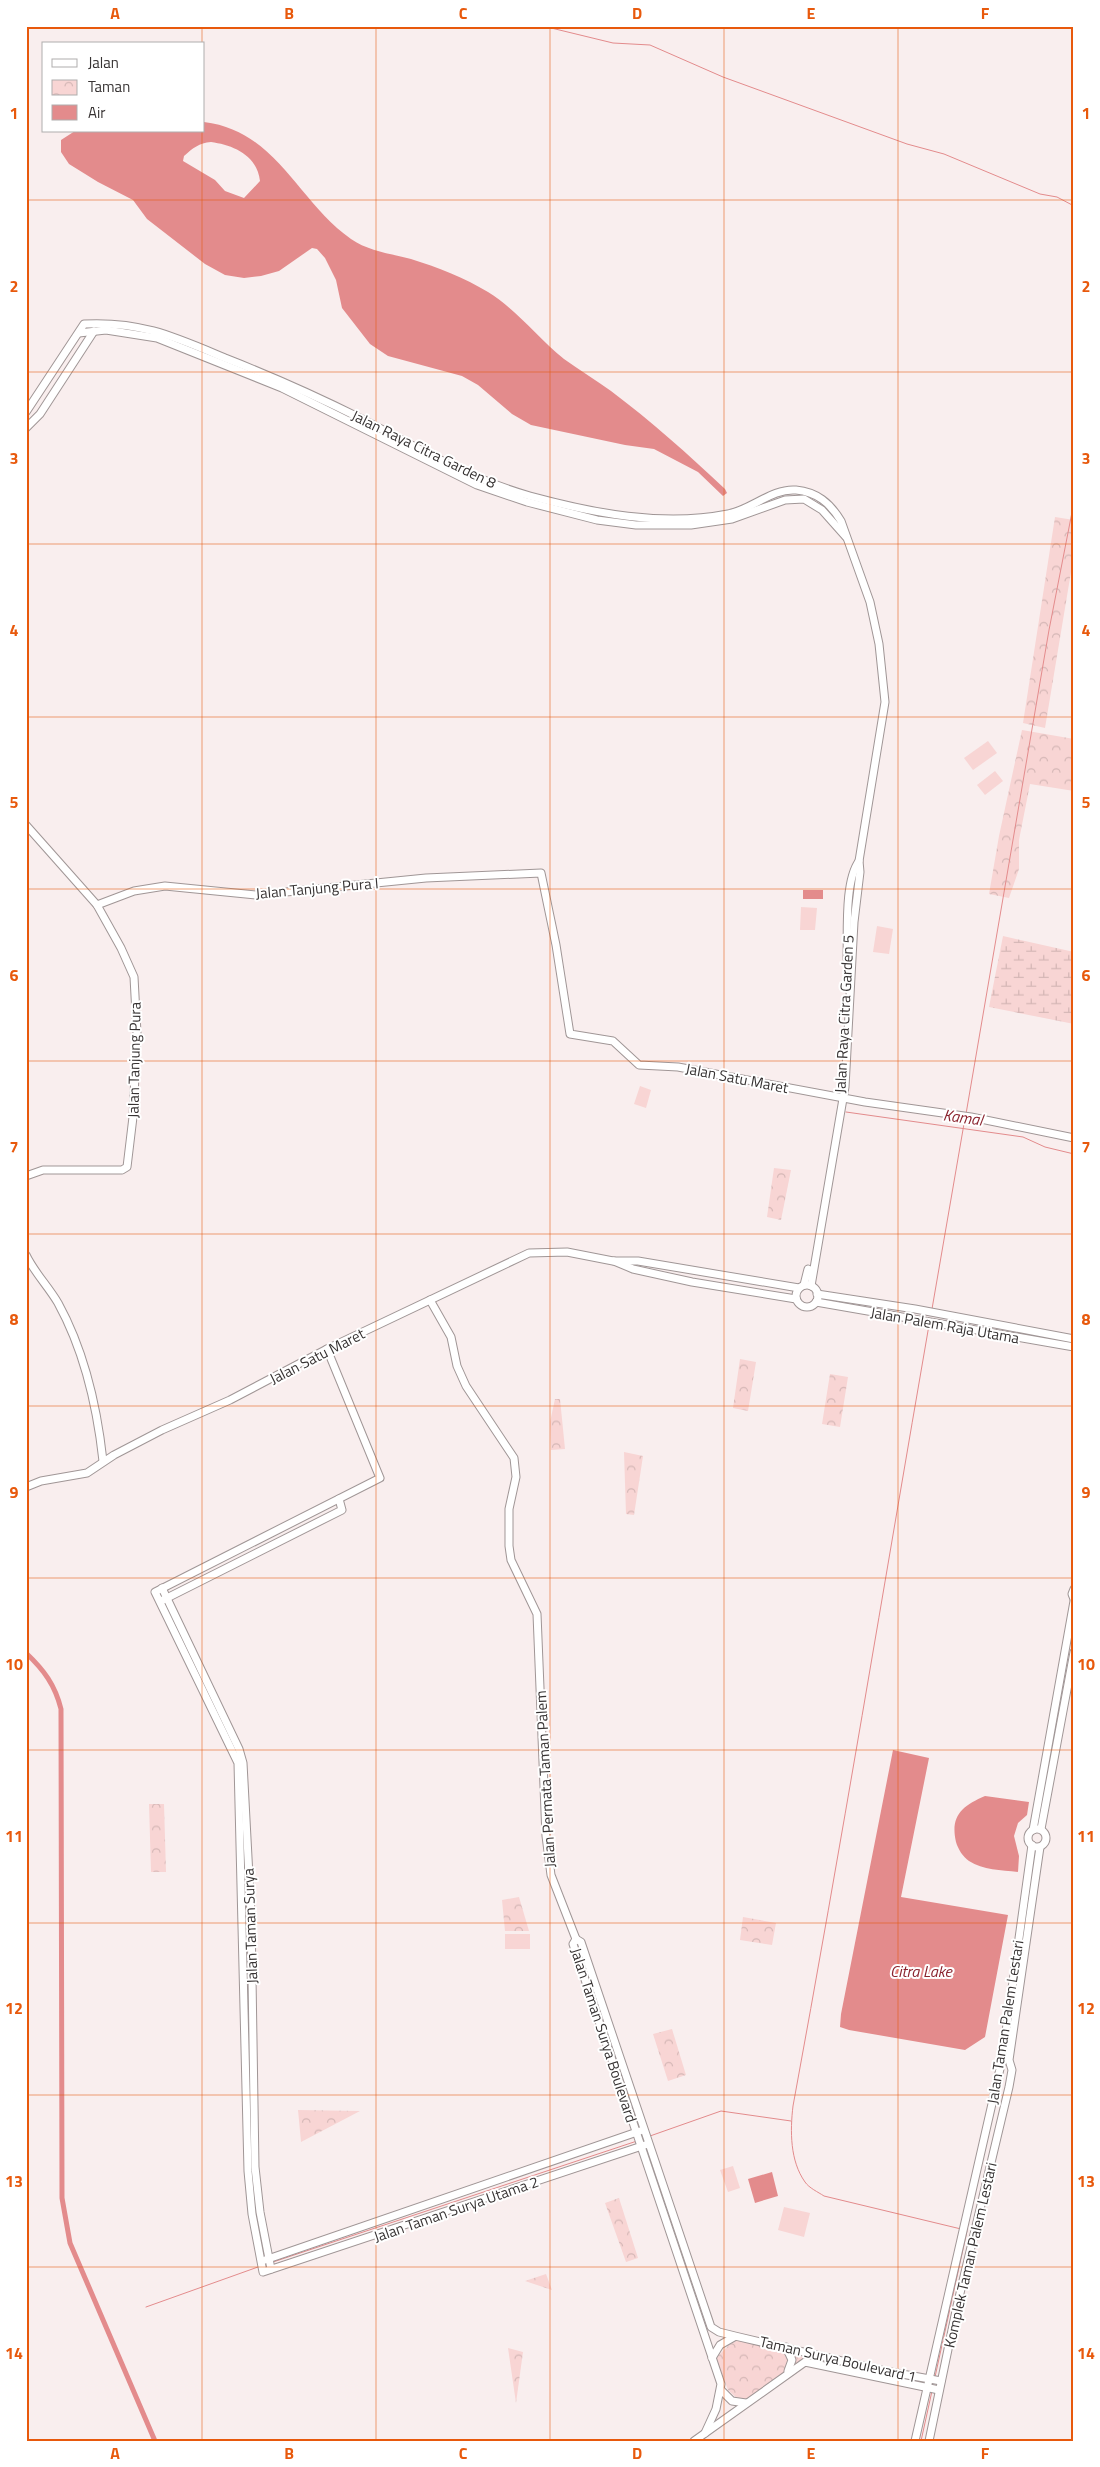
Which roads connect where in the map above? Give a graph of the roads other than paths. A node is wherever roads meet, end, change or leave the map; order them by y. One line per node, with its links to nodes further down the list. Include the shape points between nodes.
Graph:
1 (94, 331): 2 (street, Jalan Raya Citra Garden 8); 3 (street, Jalan Raya Citra Garden 8, via 117,330 157,338); 5 (street, via 40,414)
2 (79, 333): 3 (street, Jalan Raya Citra Garden 8, via 84,324 134,325 161,331); 4 (street)
3 (237, 366): 6 (street, Jalan Raya Citra Garden 8, via 284,382 482,480 529,496 593,511 690,519 736,512 772,495 794,490 822,498 841,521)
4 (26, 412)
5 (26, 428)
6 (846, 537): 8 (street, Jalan Raya Citra Garden 5, via 870,602 879,644 885,702)
7 (26, 825): 10 (street, Jalan Tanjung Pura)
8 (859, 861): 11 (street, Jalan Raya Citra Garden 5); 12 (street, Jalan Raya Citra Garden 5, via 851,887)
9 (541, 873): 10 (street, Jalan Tanjung Pura I, via 433,877 256,895 165,886 134,891); 12 (street, Jalan Satu Maret, via 570,1034 613,1041 639,1065 678,1067)
10 (97, 905): 15 (street, Jalan Tanjung Pura, via 122,948 134,977 137,1033 129,1164 122,1170 43,1170)
11 (848, 1036): 12 (street, Jalan Raya Citra Garden 5); 13 (street, via 849,1092)
12 (840, 1096): 13 (street, Jalan Satu Maret); 18 (street, Jalan Raya Citra Garden 5)
13 (855, 1100): 14 (street, Jalan Satu Maret, via 971,1117)
14 (1074, 1138)
15 (26, 1176)
16 (26, 1255): 26 (street, via 57,1302 86,1370 95,1404)
17 (613, 1260): 18 (street, Jalan Satu Maret); 20 (street, Jalan Satu Maret, via 633,1269 692,1282); 21 (street, Jalan Satu Maret, via 567,1252 529,1253)
18 (804, 1286): 19 (street); 20 (street, Jalan Raya Citra Garden 5)
19 (817, 1294): 22 (street); 23 (street, Jalan Palem Raja Utama)
20 (796, 1299): 22 (street, Jalan Palem Raja Utama, via 805,1306)
21 (430, 1300): 25 (street, Jalan Satu Maret); 36 (street, Jalan Permata Taman Palem, via 451,1337 457,1366 466,1386 514,1458 516,1477 509,1509 509,1546 511,1560 537,1614 546,1836 551,1875)
22 (816, 1302): 24 (street, Jalan Palem Raja Utama)
23 (1074, 1339)
24 (1074, 1347)
25 (327, 1349): 26 (street, Jalan Satu Maret, via 255,1388); 28 (street, Jalan Taman Surya, via 380,1478)
26 (103, 1461): 27 (street, Jalan Satu Maret, via 86,1474 41,1481)
27 (26, 1487)
28 (339, 1499): 30 (street, Jalan Taman Surya, via 162,1588); 30 (street, via 342,1510)
29 (1074, 1588): 31 (street)
30 (163, 1599): 40 (street, Jalan Taman Surya, via 238,1763 248,2171)
31 (1074, 1600): 33 (street)
32 (1074, 1652): 33 (street)
33 (1037, 1829): 34 (street, via 1028,1838); 35 (street, via 1046,1834 1046,1840)
34 (1032, 1845): 35 (street); 39 (street, Jalan Taman Palem Lestari, via 1002,2060)
35 (1040, 1847): 37 (street, Jalan Taman Palem Lestari, via 1009,2060)
36 (576, 1939): 38 (street, Jalan Taman Surya Boulevard, via 573,1944)
37 (1012, 2070): 47 (street, Komplek Taman Palem Lestari)
38 (642, 2138): 40 (street); 41 (street, Jalan Taman Surya Utama 2); 43 (street, Jalan Taman Surya Boulevard, via 708,2322 715,2330); 45 (street, Jalan Taman Surya Boulevard)
39 (962, 2229): 47 (street, Komplek Taman Palem Lestari)
40 (264, 2260): 41 (street, Jalan Taman Surya); 42 (street, Jalan Taman Surya)
41 (271, 2270): 42 (street, Jalan Taman Surya Utama 2)
42 (263, 2272)
43 (735, 2336): 44 (street, Taman Surya Boulevard 1); 45 (street, via 722,2343)
44 (786, 2347): 46 (street, via 792,2360); 47 (street, Taman Surya Boulevard 1)
45 (712, 2358): 48 (street, Jalan Taman Surya Boulevard)
46 (787, 2373): 49 (street, Taman Surya Boulevard 1, via 802,2363 811,2362); 50 (street, Taman Surya Boulevard 1)
47 (934, 2380): 49 (street, Komplek Taman Palem Lestari); 49 (street, Komplek Taman Palem Lestari)
48 (721, 2390): 50 (street, via 732,2401); 51 (street)
49 (933, 2390): 53 (street, Komplek Taman Palem Lestari); 54 (street, Komplek Taman Palem Lestari)
50 (747, 2403): 51 (street)
51 (704, 2433): 52 (street)
52 (694, 2441)
53 (915, 2441)
54 (929, 2441)

